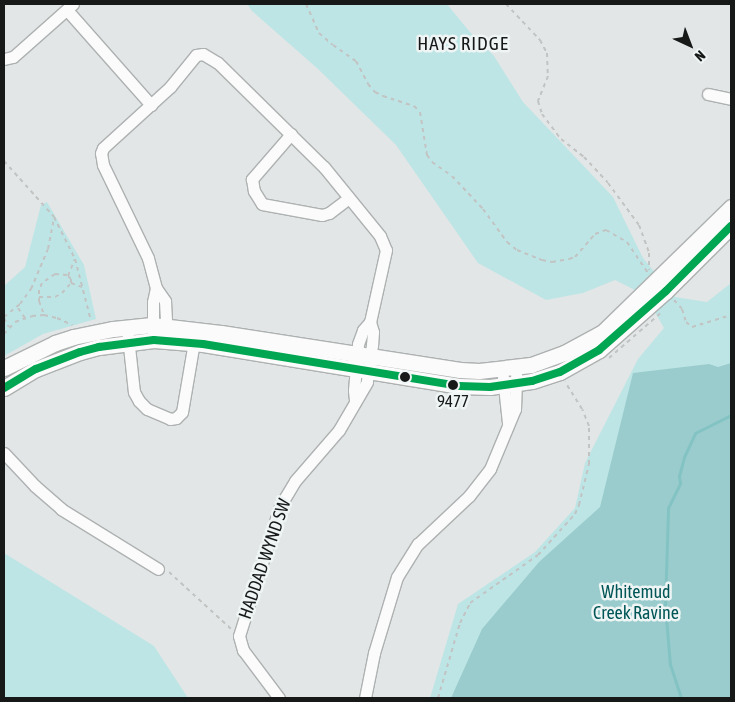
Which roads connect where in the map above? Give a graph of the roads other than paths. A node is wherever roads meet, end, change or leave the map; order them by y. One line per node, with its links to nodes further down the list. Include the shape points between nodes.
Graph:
1 (70, 7): 2 (street, via 13,57); 5 (street)
2 (4, 59)
3 (708, 94): 4 (street)
4 (731, 99)
5 (151, 105): 6 (street, HADDAD WYND SW, via 196,55 203,54 218,63); 10 (street, via 101,154 103,165 148,258 156,288 165,301)
6 (291, 134): 7 (street, HADDAD WYND SW); 7 (street, via 252,179 254,191 262,204 322,215)
7 (349, 198): 13 (street, HADDAD WYND SW, via 380,236 386,250 370,322 373,332)
8 (731, 207): 15 (street, via 603,332 538,363)
9 (731, 226): 16 (street, via 666,291 599,350 560,372)
10 (160, 333): 11 (street); 12 (street)
11 (128, 335): 12 (street, via 134,392 146,408 170,419 182,412); 14 (street, via 73,337); 17 (street, via 56,360)
12 (194, 336): 13 (street)
13 (363, 364): 15 (street, via 460,370); 16 (street, via 459,386); 20 (street, HADDAD WYND SW, via 355,400 339,430 295,481 276,516 239,636 243,650)
14 (4, 368)
15 (509, 368): 16 (street)
16 (510, 385): 21 (street, via 508,423 497,457 469,496 418,544 397,577 374,653)
17 (4, 388)
18 (4, 452): 19 (street, via 61,509)
19 (158, 569)
20 (279, 698)
21 (365, 698)

